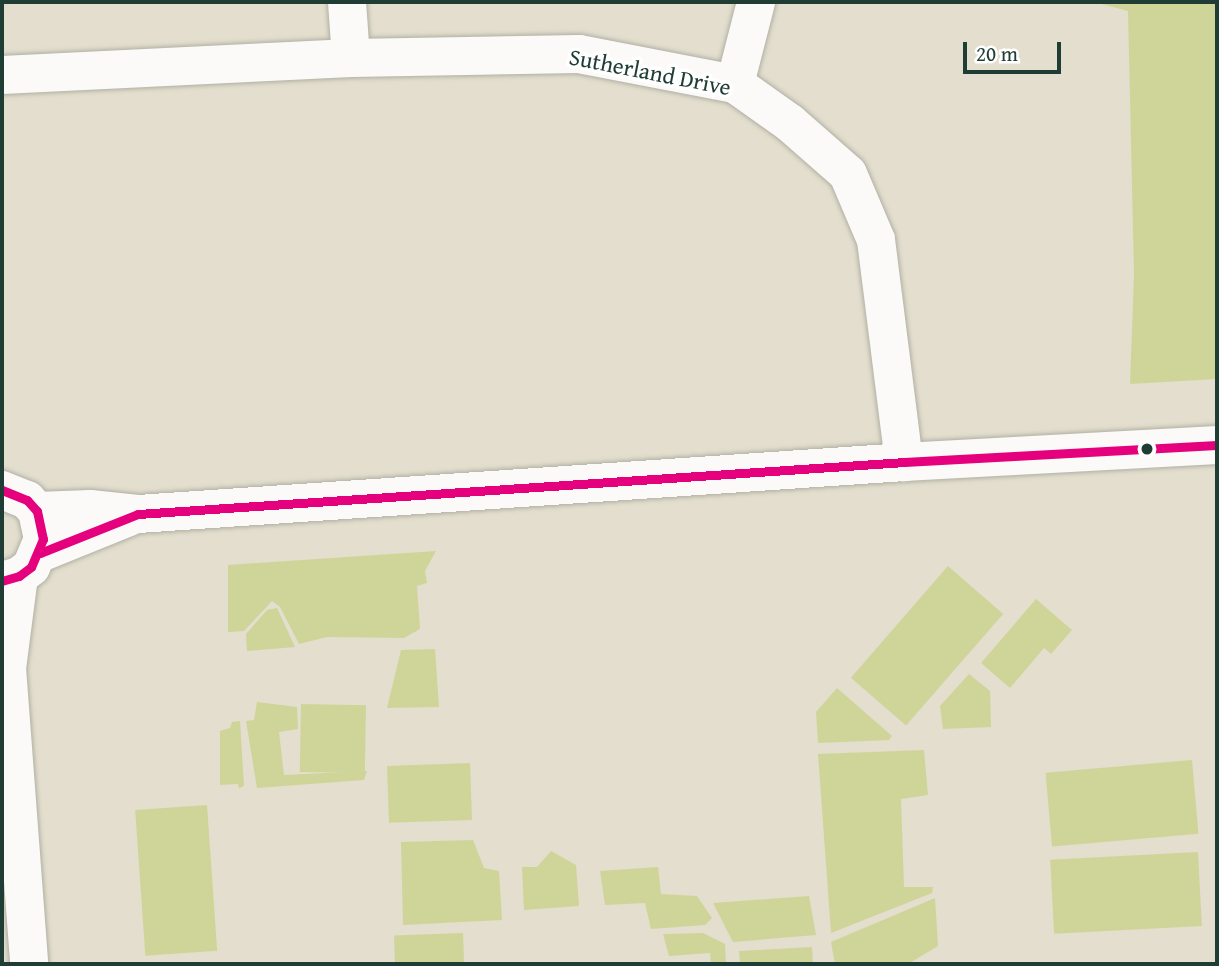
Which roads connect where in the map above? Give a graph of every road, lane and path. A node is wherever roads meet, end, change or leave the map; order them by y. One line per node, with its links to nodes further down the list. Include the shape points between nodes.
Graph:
1 (346, 2): 3 (street)
2 (756, 2): 5 (street)
3 (351, 58): 4 (street, Sutherland Drive); 5 (street, Sutherland Drive, via 579,54)
4 (2, 75)
5 (734, 84): 7 (street, Sutherland Drive, via 790,123 848,174 876,240)
6 (1217, 445): 7 (street)
7 (904, 462): 10 (street)
8 (2, 490): 9 (street, via 27,500)
9 (37, 511): 10 (street, via 90,509); 11 (street, via 42,525)
10 (138, 514): 11 (street)
11 (20, 570): 12 (street)
12 (4, 659): 13 (street)
13 (29, 964)

